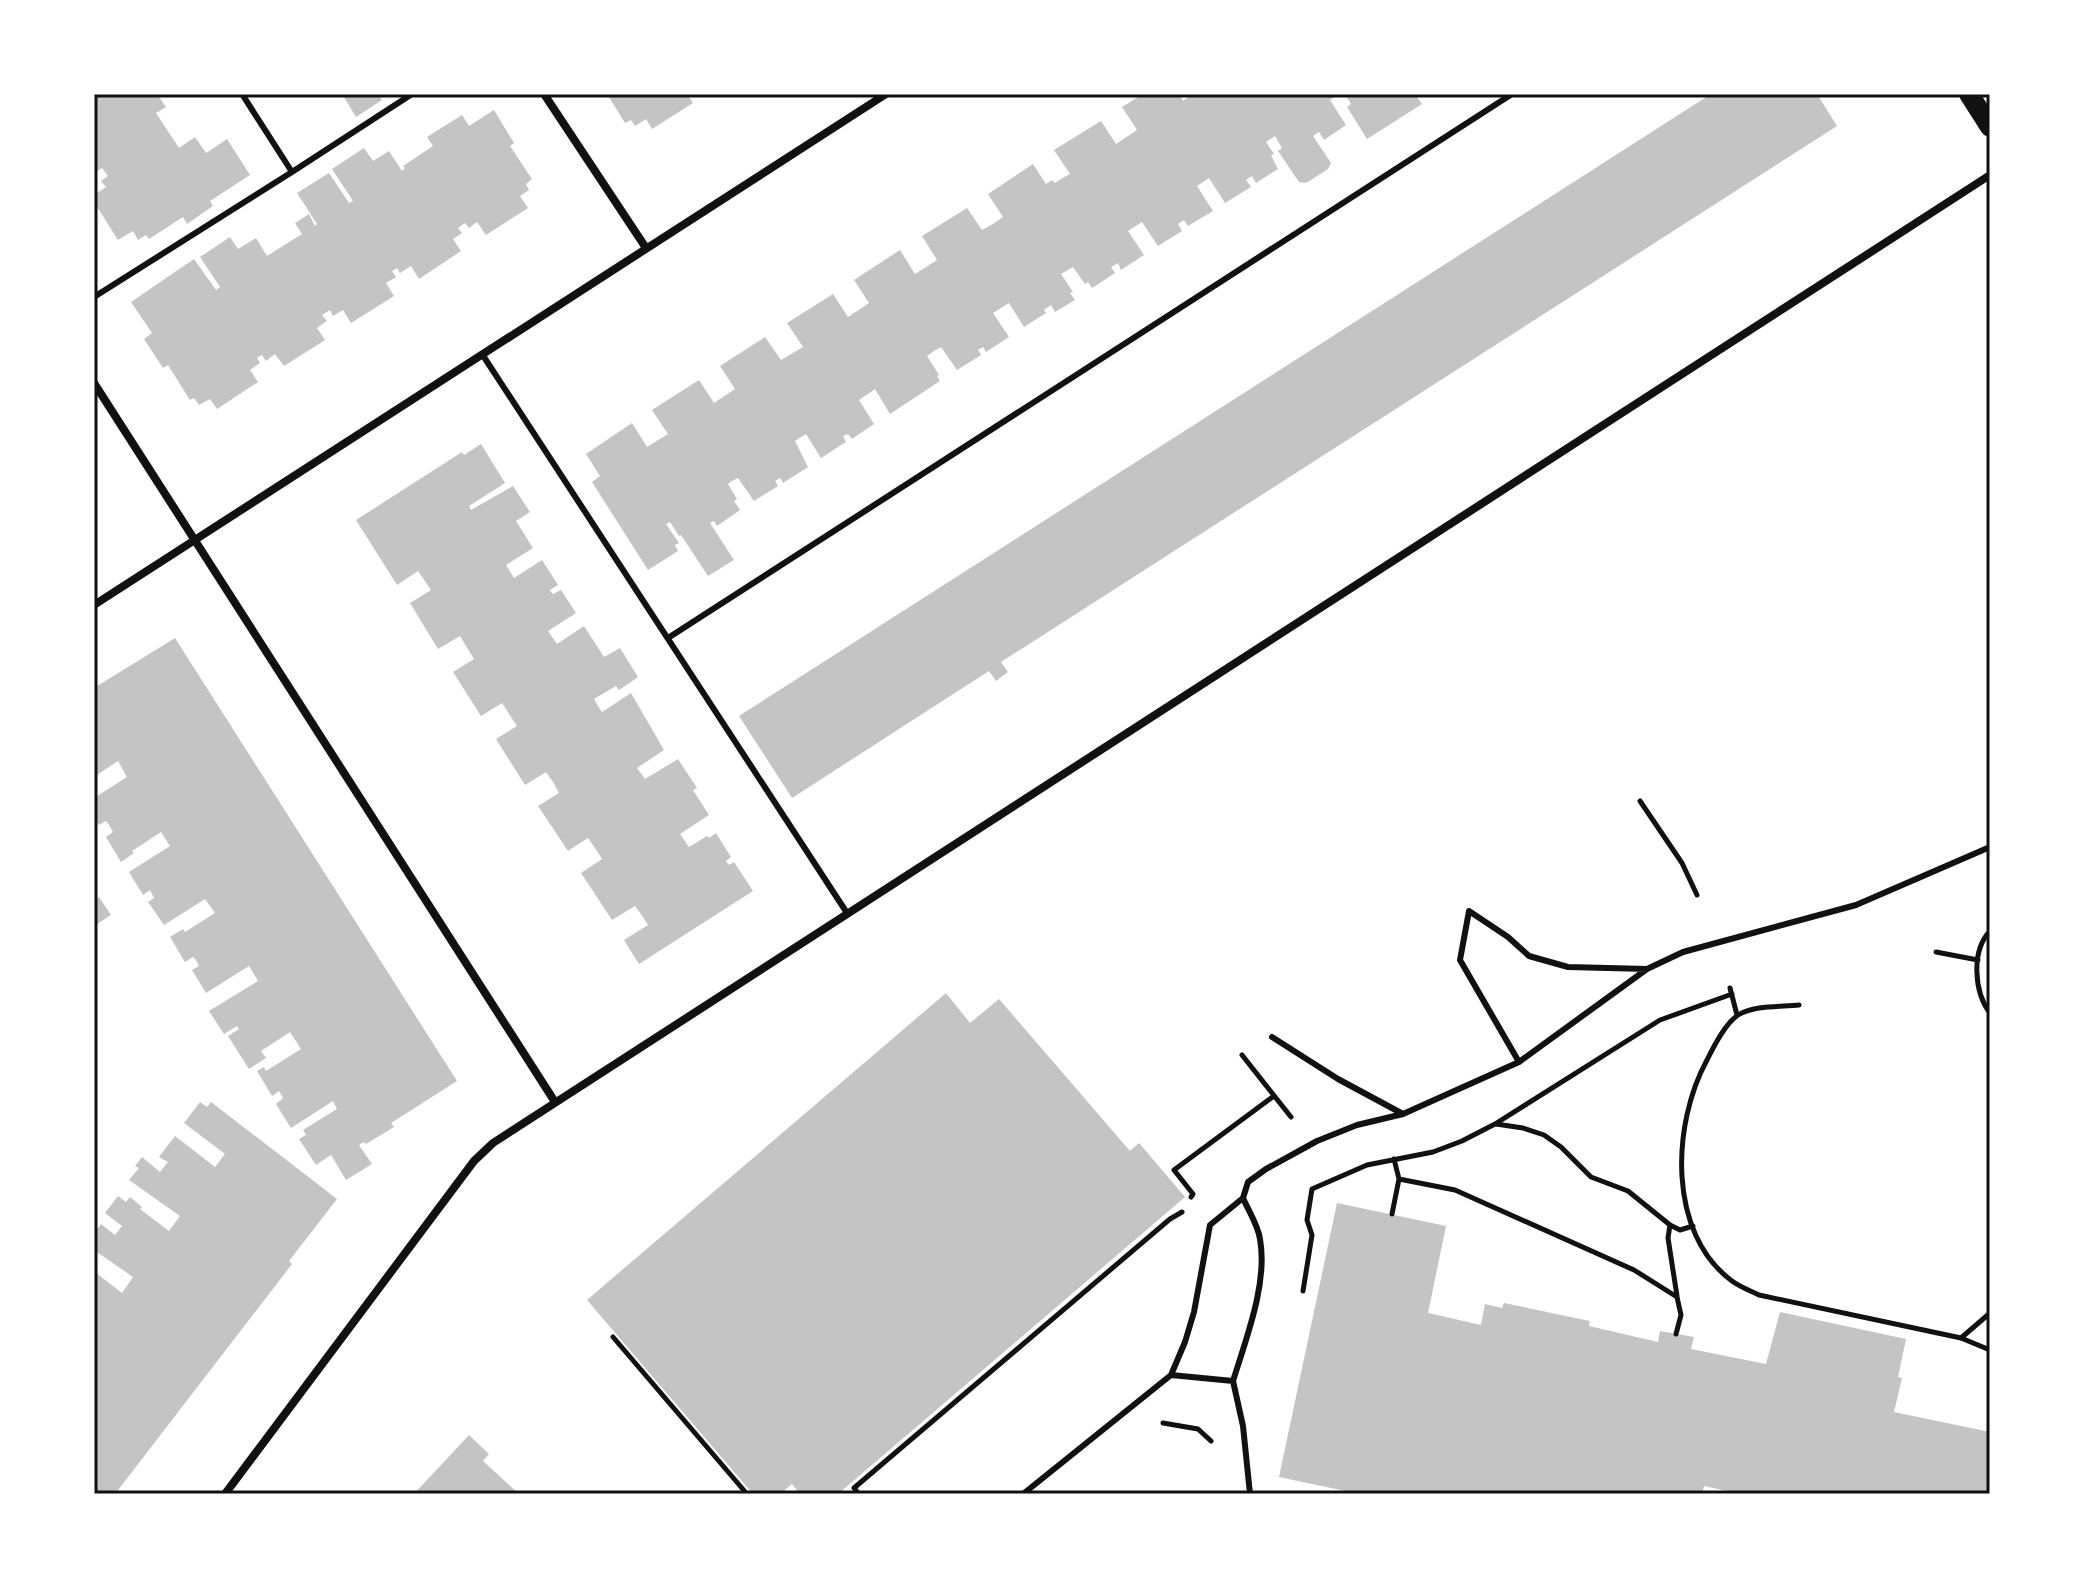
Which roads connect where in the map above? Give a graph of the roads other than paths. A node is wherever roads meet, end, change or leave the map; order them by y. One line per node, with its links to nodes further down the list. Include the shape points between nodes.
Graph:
1 (242, 94): 8 (lane)
2 (412, 94): 8 (lane)
3 (544, 94): 10 (street)
4 (886, 94): 10 (street)
5 (1512, 94): 16 (lane)
6 (1969, 94): 7 (main road)
7 (1990, 127)
8 (292, 172): 11 (lane)
9 (1990, 175): 18 (street)
10 (646, 248): 12 (street)
11 (94, 297)
12 (482, 354): 14 (street); 16 (lane)
13 (94, 383): 14 (street)
14 (194, 538): 15 (street); 22 (street)
15 (94, 605)
16 (668, 638): 18 (lane)
17 (1990, 847): 19 (lane, via 1856,905 1727,938)
18 (847, 913): 22 (street)
19 (1647, 969): 21 (lane); 21 (lane, via 1568,967 1529,956 1469,911 1460,960)
20 (1272, 1037): 23 (lane)
21 (1519, 1062): 23 (lane)
22 (555, 1102): 27 (street, via 474,1161)
23 (1403, 1114): 24 (lane, via 1317,1141 1248,1182)
24 (1243, 1198): 25 (lane, via 1210,1225 1194,1312); 26 (lane, via 1260,1238 1260,1269 1255,1309)
25 (1171, 1375): 26 (lane); 28 (lane)
26 (1233, 1381): 29 (lane)
27 (225, 1494)
28 (1023, 1494)
29 (1250, 1494)

